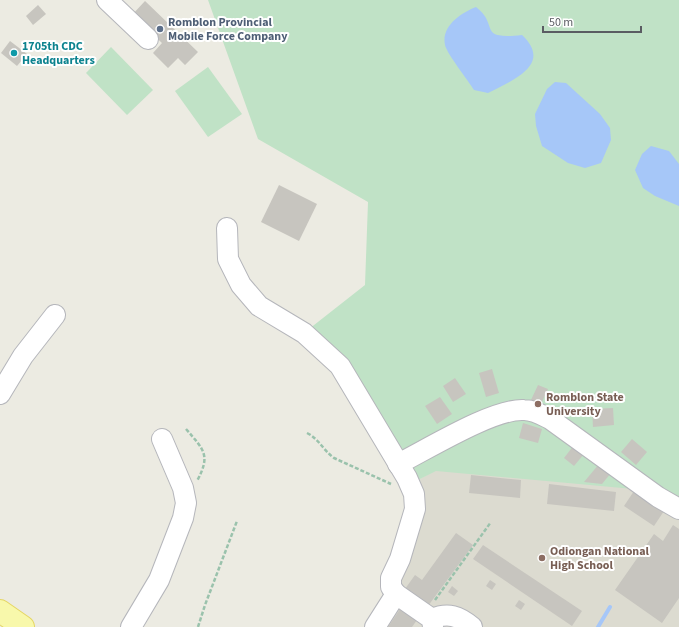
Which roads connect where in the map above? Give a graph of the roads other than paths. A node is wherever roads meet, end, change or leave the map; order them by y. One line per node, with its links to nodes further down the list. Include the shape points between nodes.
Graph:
1 (107, 0): 2 (street)
2 (148, 40)
3 (227, 228): 7 (street, via 228,259 241,285 259,306 304,333 340,366)
4 (55, 315): 5 (street, via 23,356)
5 (0, 394)
6 (162, 439): 13 (street, via 183,488 186,503 183,518 159,580)
7 (398, 464): 8 (street, via 488,418 524,410 536,412 550,419); 9 (street, via 408,478 414,494 415,509 400,559 391,578 391,587)
8 (679, 510)
9 (396, 594): 11 (street); 14 (street)
10 (0, 611): 12 (main road)
11 (430, 620): 15 (street, via 441,615 452,615)
12 (23, 627)
13 (131, 627)
14 (375, 627)
15 (472, 627)

